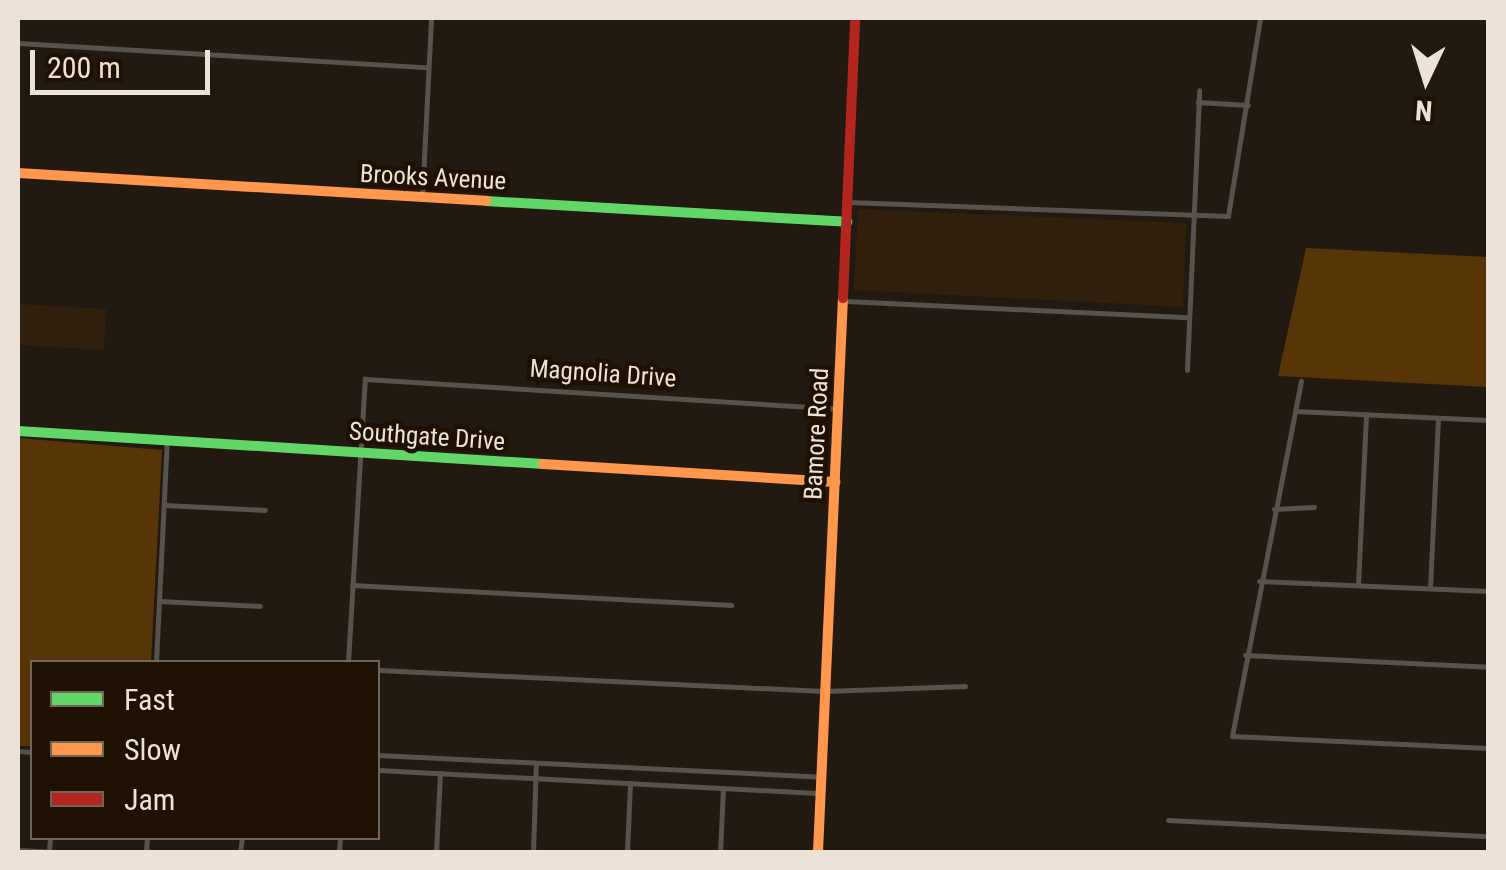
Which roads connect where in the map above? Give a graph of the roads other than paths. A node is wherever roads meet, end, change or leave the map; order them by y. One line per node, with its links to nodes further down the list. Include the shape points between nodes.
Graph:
1 (430, 18): 5 (street)
2 (855, 18): 11 (street, Bamore Road)
3 (1260, 18): 8 (street)
4 (18, 43): 5 (street)
5 (428, 67): 10 (street)
6 (1198, 90): 7 (street)
7 (1198, 102): 8 (street); 12 (street)
8 (1248, 105): 12 (street, via 1235,209)
9 (18, 173): 10 (street, Brooks Avenue)
10 (422, 198): 13 (street, Brooks Avenue)
11 (848, 202): 12 (street); 13 (street, Bamore Road)
12 (1194, 216): 15 (street)
13 (847, 222): 14 (street, Bamore Road)
14 (845, 301): 15 (street); 18 (street, Bamore Road)
15 (1189, 317): 16 (street)
16 (1187, 370)
17 (1300, 381): 19 (street)
18 (838, 409): 25 (street, Magnolia Drive, via 365,378); 26 (street, Bamore Road)
19 (1295, 411): 20 (street); 30 (street)
20 (1366, 414): 21 (street); 33 (street)
21 (1438, 418): 22 (street); 34 (street)
22 (1488, 420)
23 (18, 431): 24 (street, Southgate Drive)
24 (167, 440): 25 (street, Southgate Drive); 27 (street)
25 (359, 453): 26 (street, Southgate Drive); 32 (street)
26 (834, 482): 45 (street, Bamore Road)
27 (164, 504): 29 (street); 36 (street)
28 (1314, 507): 30 (street)
29 (265, 510)
30 (1274, 510): 31 (street)
31 (1259, 581): 33 (street); 39 (street)
32 (352, 585): 37 (street); 41 (street)
33 (1358, 586): 34 (street)
34 (1430, 588): 35 (street)
35 (1488, 591)
36 (159, 601): 38 (street); 40 (street)
37 (731, 605)
38 (260, 606)
39 (1246, 655): 42 (street); 46 (street, via 1232,736)
40 (156, 660)
41 (348, 660)
42 (1488, 667)
43 (380, 670): 45 (street)
44 (965, 686): 45 (street)
45 (826, 692): 51 (street, Bamore Road)
46 (1488, 748)
47 (380, 755): 48 (street)
48 (536, 763): 51 (street); 52 (street)
49 (380, 770): 50 (street)
50 (440, 773): 52 (street); 61 (street)
51 (822, 777): 55 (street, Bamore Road)
52 (536, 778): 53 (street); 62 (street)
53 (630, 783): 54 (street); 63 (street)
54 (723, 788): 55 (street); 64 (street)
55 (821, 793): 65 (street, Bamore Road)
56 (1168, 820): 57 (street)
57 (1488, 836)
58 (18, 850): 59 (street)
59 (49, 852): 60 (street)
60 (58, 852)
61 (436, 852)
62 (533, 852)
63 (627, 852)
64 (720, 852)
65 (818, 852)

